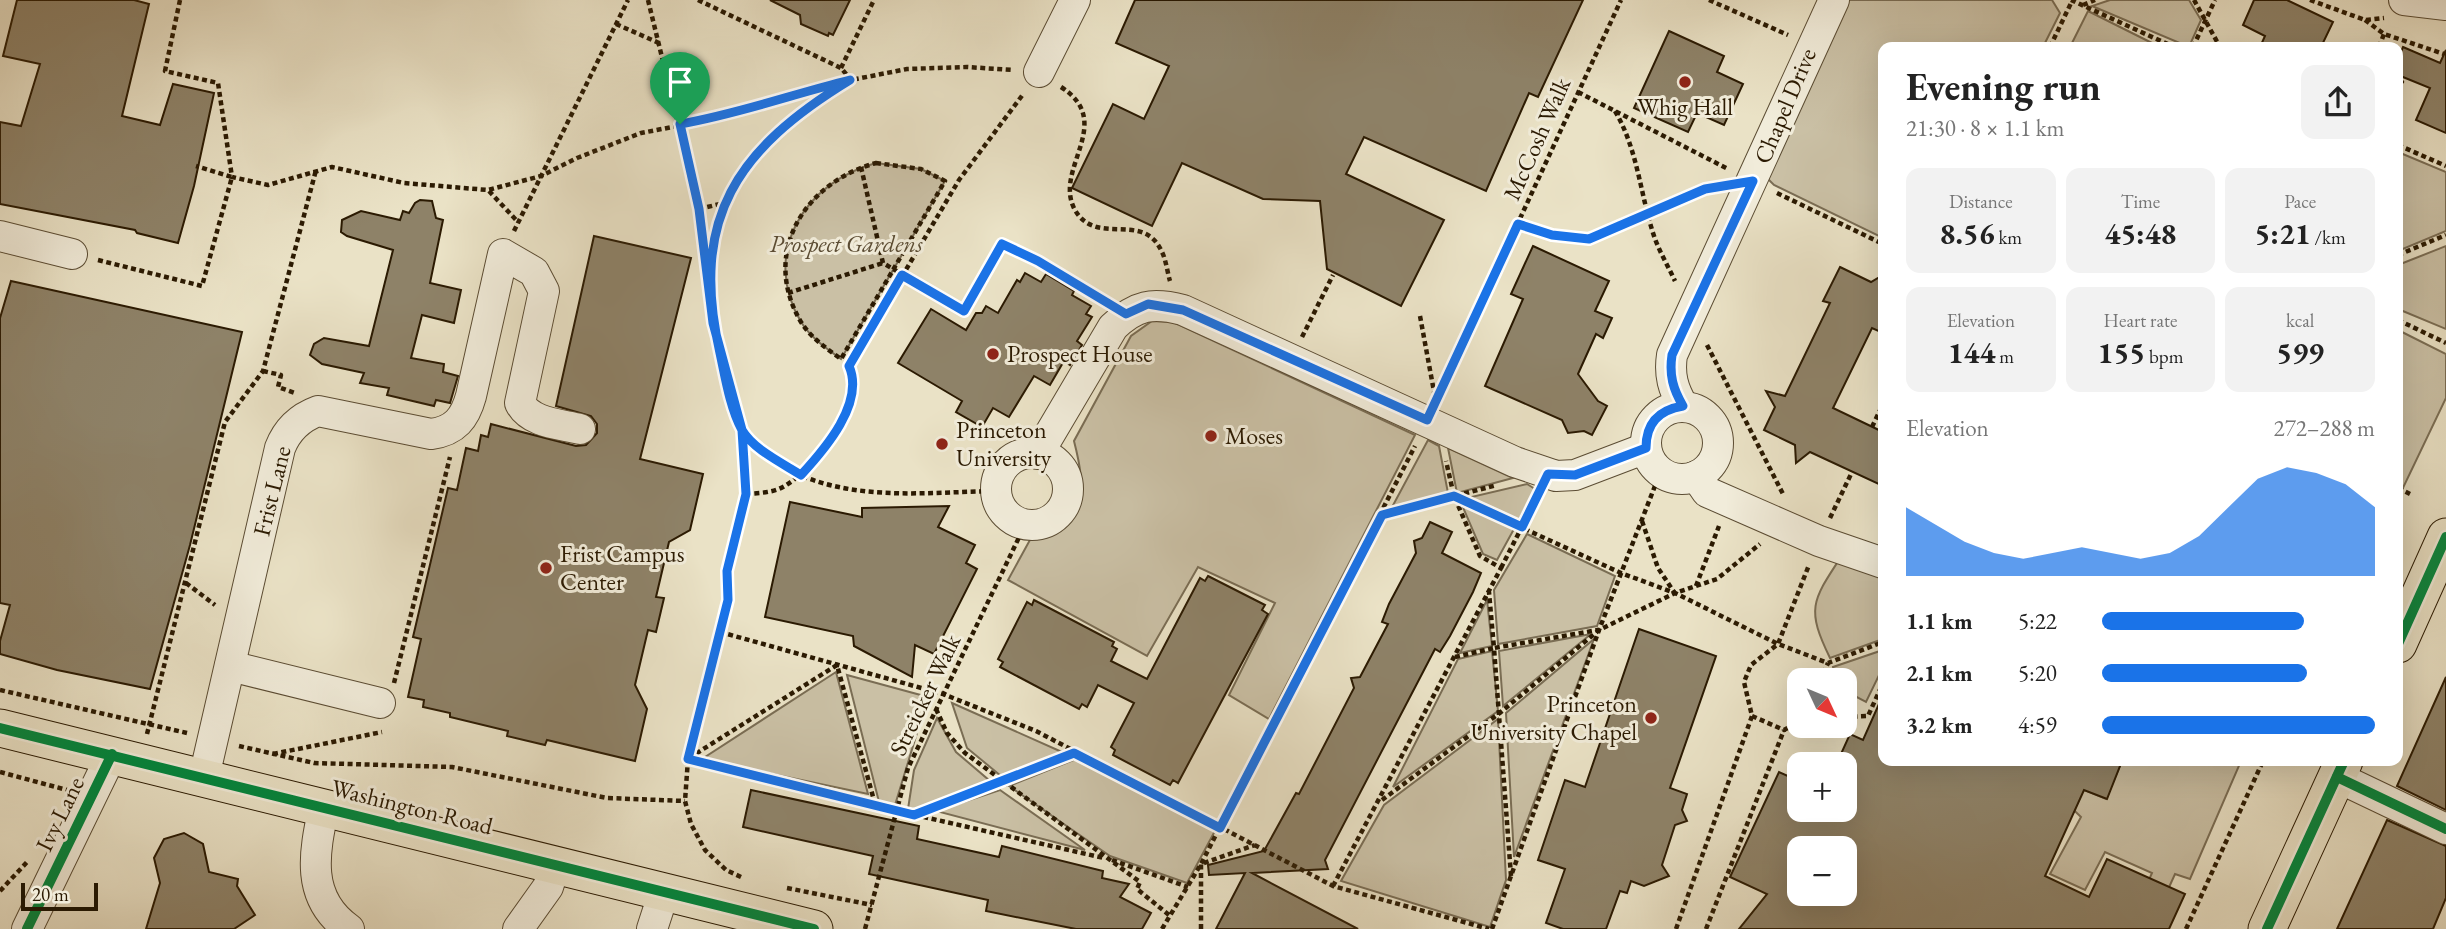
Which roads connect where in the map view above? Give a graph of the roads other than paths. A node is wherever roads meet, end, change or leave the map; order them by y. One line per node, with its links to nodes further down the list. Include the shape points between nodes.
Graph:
1 (1075, 0): 5 (street)
2 (1834, 0): 8 (street, Chapel Drive, via 1672,355 1674,390)
3 (2403, 0): 4 (street)
4 (2446, 5)
5 (1037, 75)
6 (2, 241): 7 (street)
7 (72, 254)
8 (1683, 406): 11 (street, via 1659,414 1651,423); 12 (street, via 1705,415 1717,436 1713,461)
9 (580, 429): 16 (street, Frist Lane, via 536,418 525,413 520,403 544,290 534,272 503,254 471,396 466,414 457,424 431,434 318,411 285,435)
10 (1038, 454): 10 (street, via 1057,464 1064,474 1067,497 1054,517 1025,525 1002,511 997,481 1007,463); 11 (street, via 1113,327 1126,314 1148,304 1183,310 1291,359 1432,411 1515,463 1548,474 1575,475)
11 (1653, 460): 12 (street, via 1671,478)
12 (1696, 476): 14 (street, via 1707,492 1728,502)
13 (2446, 537): 15 (main road)
14 (1878, 561)
15 (2403, 633)
16 (230, 666): 17 (street); 21 (street, Frist Lane)
17 (386, 705)
18 (0, 729): 19 (main road, Washington Road)
19 (112, 754): 21 (main road, Washington Road); 26 (street, Ivy Lane)
20 (2341, 769): 23 (street); 31 (main road)
21 (204, 777): 22 (main road, Washington Road)
22 (324, 807): 24 (main road, Washington Road); 27 (street, via 313,871 319,894)
23 (2446, 829)
24 (555, 865): 25 (main road, Washington Road); 28 (street, via 548,887)
25 (664, 892): 29 (street); 30 (main road, Washington Road)
26 (27, 929)
27 (349, 929)
28 (518, 929)
29 (652, 929)
30 (814, 929)
31 (2267, 929)

